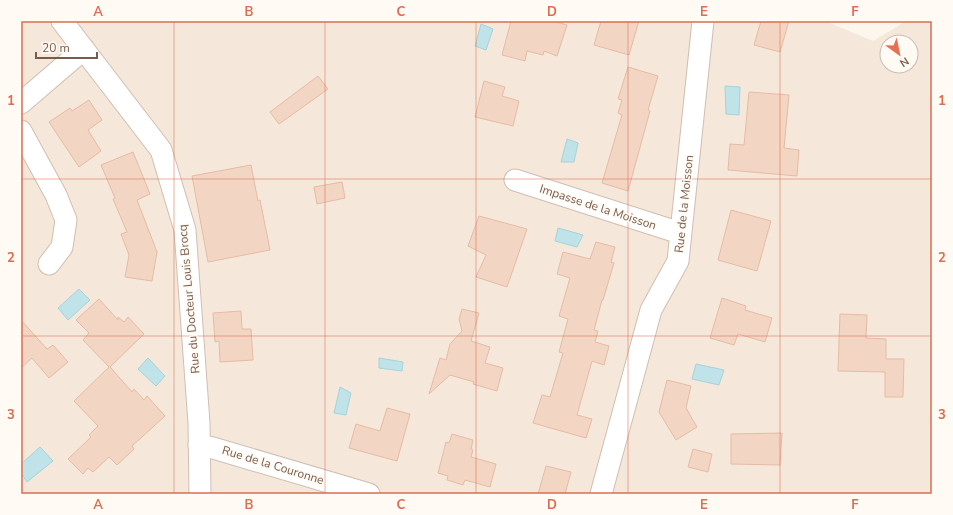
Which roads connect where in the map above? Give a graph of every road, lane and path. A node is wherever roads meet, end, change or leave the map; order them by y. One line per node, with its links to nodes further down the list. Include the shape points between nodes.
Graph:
1 (62, 21): 3 (street, Rue du Docteur Louis Brocq)
2 (703, 21): 7 (street, Rue de la Moisson)
3 (84, 49): 4 (street); 9 (street, Rue du Docteur Louis Brocq, via 161,150 185,230)
4 (21, 104)
5 (21, 131): 8 (street, via 66,220 62,247)
6 (515, 180): 7 (street, Impasse de la Moisson)
7 (680, 234): 12 (street, Rue de la Moisson, via 678,261 651,310)
8 (49, 264)
9 (199, 445): 10 (street, Rue du Docteur Louis Brocq); 11 (street, Rue de la Couronne)
10 (200, 494)
11 (369, 494)
12 (601, 494)

